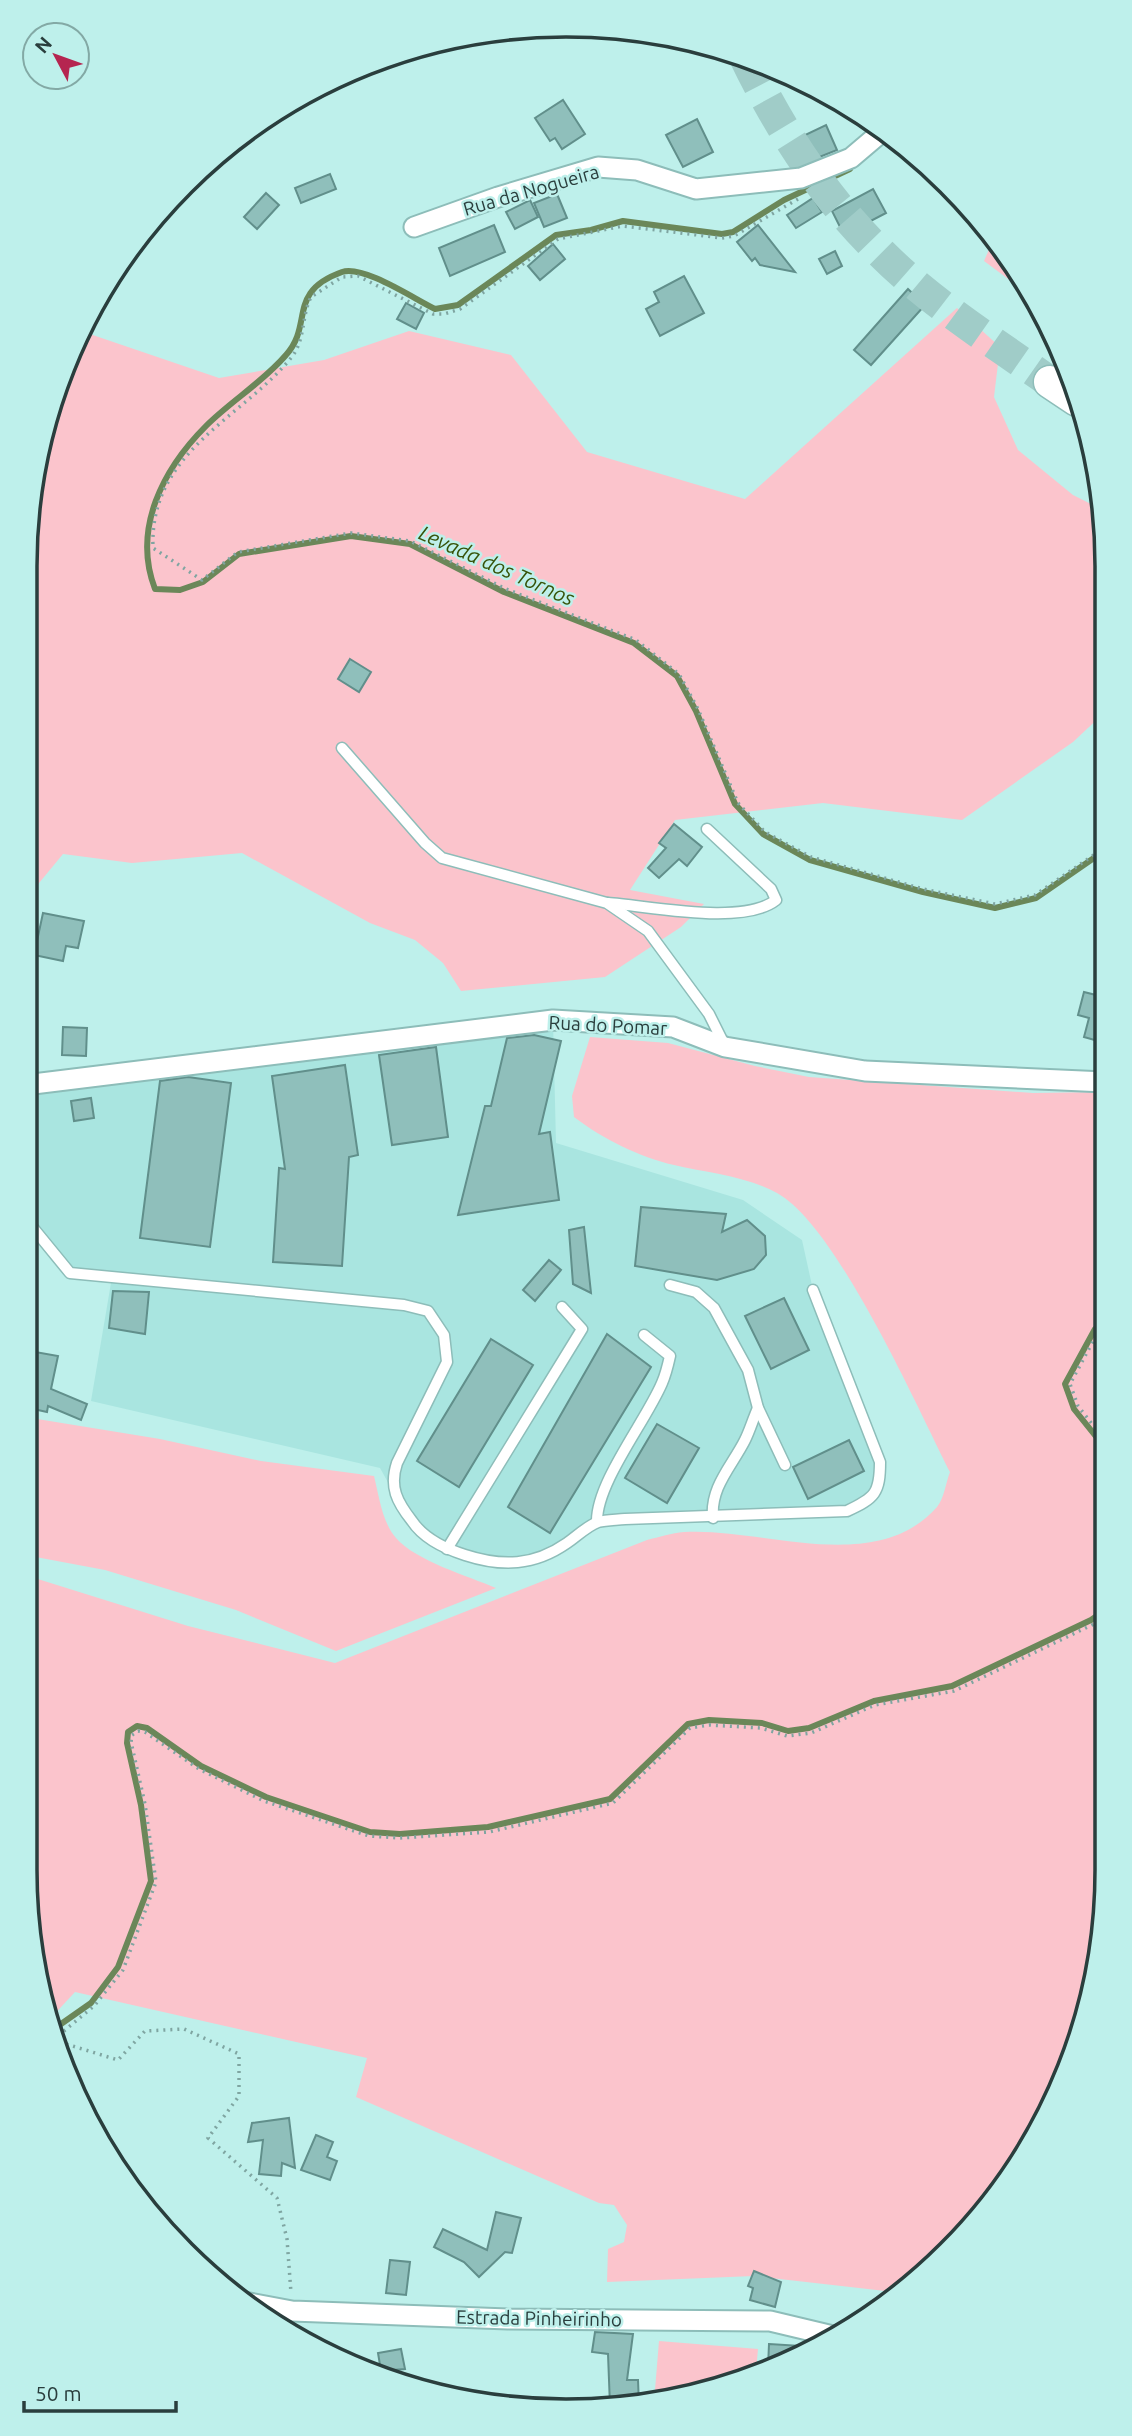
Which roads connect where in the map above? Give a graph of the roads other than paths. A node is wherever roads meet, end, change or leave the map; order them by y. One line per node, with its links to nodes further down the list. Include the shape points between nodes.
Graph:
1 (875, 137): 2 (street, Rua da Nogueira, via 850,158 801,178 696,189 637,170 598,167)
2 (414, 227)
3 (1050, 382): 4 (main road)
4 (1066, 392)
5 (341, 748): 7 (lane, via 442,858)
6 (707, 829): 7 (lane, via 771,889 776,900 765,908 721,913)
7 (607, 902): 8 (lane, via 648,931 709,1014)
8 (725, 1047): 9 (street, Rua do Pomar, via 865,1071); 10 (street, Rua do Pomar, via 673,1027 553,1020)
9 (1095, 1082)
10 (37, 1084)
11 (37, 1234): 20 (lane, via 70,1273 428,1311 444,1335 447,1362 400,1456 392,1476 393,1492 416,1527)
12 (670, 1285): 16 (lane, via 696,1292 714,1308 748,1370)
13 (813, 1290): 18 (lane, via 880,1462 880,1486 867,1502 847,1511)
14 (562, 1307): 20 (lane, via 582,1329)
15 (644, 1335): 19 (lane, via 670,1356 662,1382 607,1484)
16 (758, 1408): 17 (lane); 18 (lane, via 746,1439 716,1488)
17 (785, 1465)
18 (713, 1518): 19 (lane)
19 (597, 1522): 20 (lane, via 540,1558 515,1564 491,1563)
20 (447, 1549)
21 (267, 2306): 22 (street, Estrada Pinheirinho, via 508,2319 770,2321)
22 (821, 2333)

